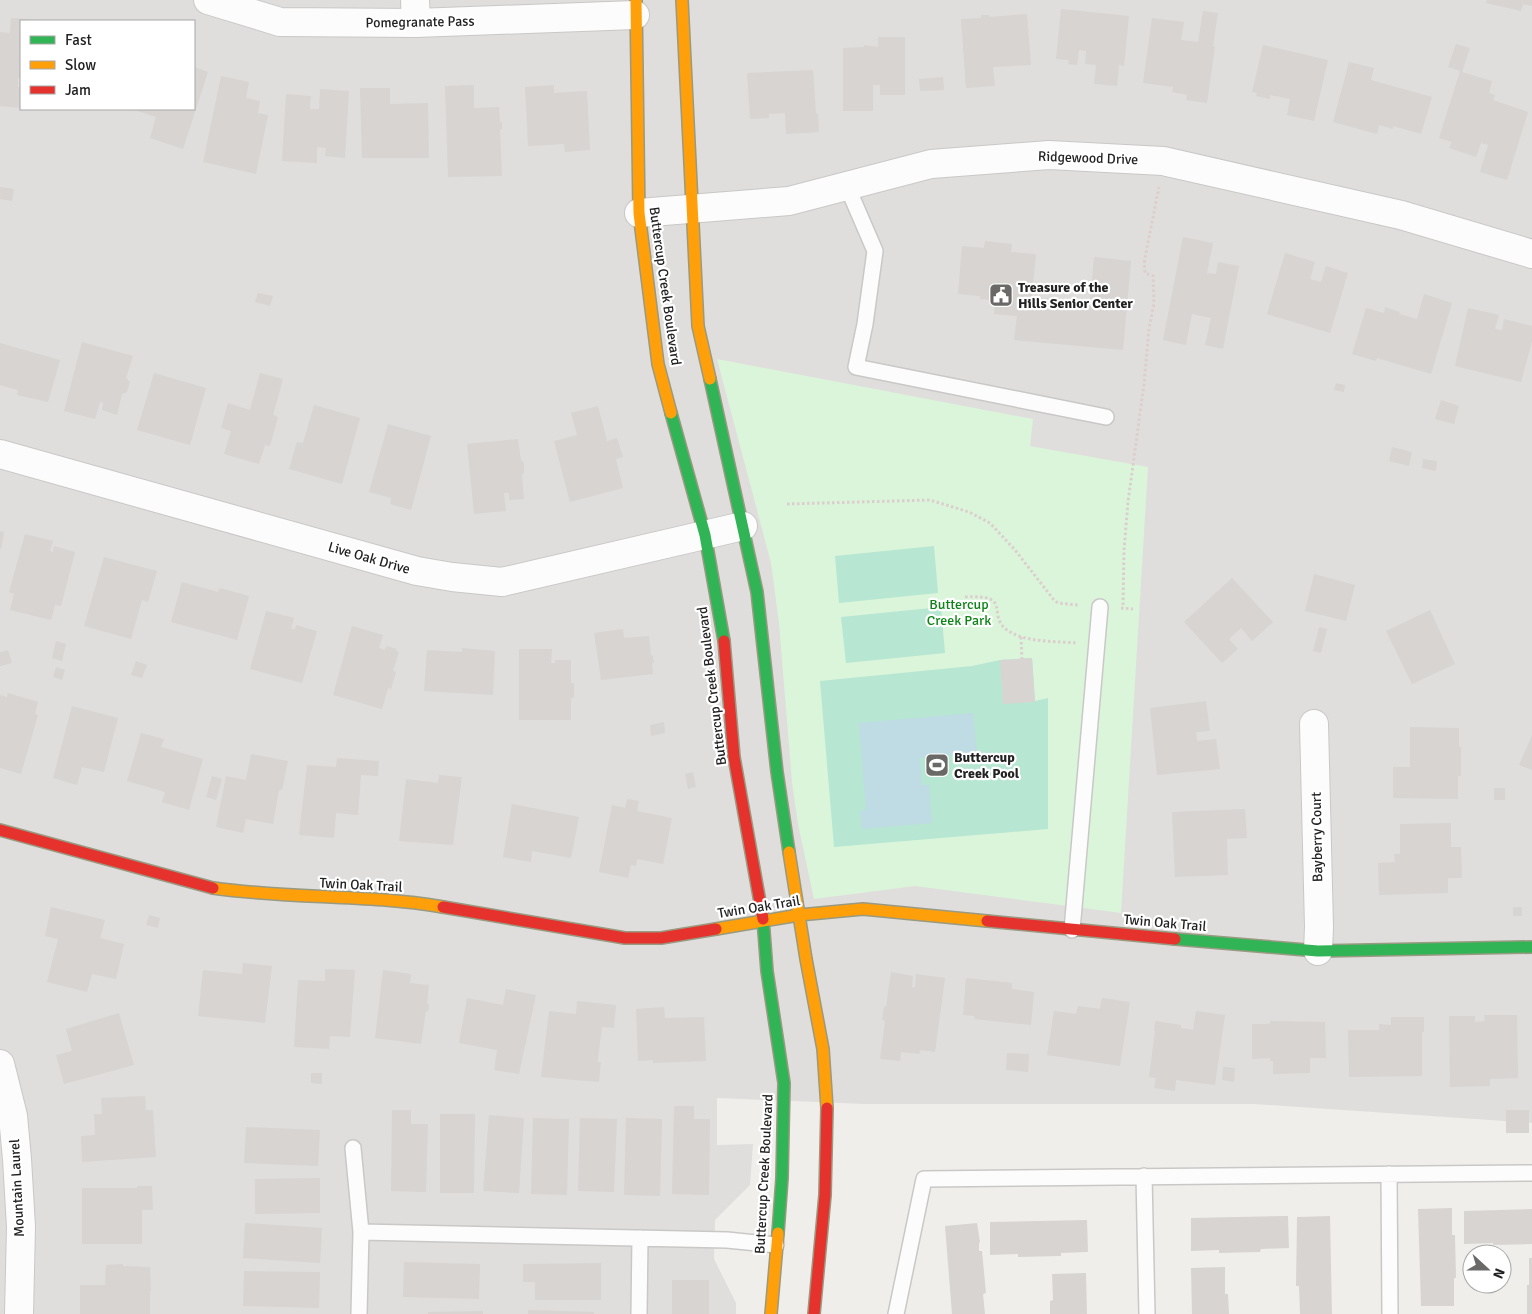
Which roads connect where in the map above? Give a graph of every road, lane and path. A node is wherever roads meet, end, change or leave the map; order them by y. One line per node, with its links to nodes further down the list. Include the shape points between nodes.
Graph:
1 (208, 0): 4 (street, Pomegranate Pass, via 280,22)
2 (682, 0): 7 (street, Buttercup Creek Boulevard)
3 (635, 7): 4 (street, Pomegranate Pass); 8 (street, Buttercup Creek Boulevard)
4 (416, 11)
5 (1163, 161): 6 (street, Ridgewood Drive, via 1039,156 931,164); 9 (street, Ridgewood Drive, via 1401,216); 18 (path, via 1144,263 1146,273 1153,276 1154,304 1128,502)
6 (847, 186): 7 (street, Ridgewood Drive, via 789,200); 10 (lane, via 875,251 856,367)
7 (691, 209): 8 (street, Ridgewood Drive); 13 (street, Buttercup Creek Boulevard, via 698,326)
8 (638, 213): 14 (street, Buttercup Creek Boulevard, via 658,364)
9 (1532, 254)
10 (1106, 417)
11 (0, 454): 14 (street, Live Oak Drive, via 417,571 452,577 502,582)
12 (787, 504): 16 (path, via 930,500 969,512 990,523)
13 (744, 526): 14 (street, Live Oak Drive); 24 (street, Buttercup Creek Boulevard, via 757,592)
14 (705, 535): 25 (street, Buttercup Creek Boulevard, via 723,634 734,757)
15 (965, 597): 19 (path, via 990,598 996,604 1005,629)
16 (1058, 603)
17 (1100, 607): 26 (lane)
18 (1123, 608)
19 (1022, 637): 20 (path); 21 (path)
20 (1055, 641)
21 (1022, 659)
22 (1314, 724): 28 (street, Bayberry Court)
23 (0, 832): 25 (street, Twin Oak Trail, via 212,888 253,894 432,905 625,938 661,938)
24 (799, 915): 25 (street, Twin Oak Trail); 26 (street, Twin Oak Trail, via 863,908); 41 (street, Buttercup Creek Boulevard, via 823,1049 827,1115 825,1195)
25 (763, 921): 36 (street, Buttercup Creek Boulevard, via 784,1084 782,1178)
26 (1072, 930): 28 (street, Twin Oak Trail)
27 (1532, 947): 28 (street, Twin Oak Trail)
28 (1318, 951)
29 (0, 1064): 37 (street, Mountain Laurel, via 13,1116 17,1159 21,1227)
30 (353, 1148): 34 (lane)
31 (1532, 1172): 32 (lane)
32 (1389, 1174): 33 (lane); 44 (lane)
33 (1144, 1176): 42 (lane, via 924,1179); 43 (lane)
34 (361, 1232): 35 (lane); 38 (lane)
35 (640, 1238): 36 (lane, via 728,1240); 39 (lane)
36 (776, 1245): 40 (street, Buttercup Creek Boulevard)
37 (19, 1314)
38 (359, 1314)
39 (640, 1314)
40 (771, 1314)
41 (814, 1314)
42 (896, 1314)
43 (1147, 1314)
44 (1390, 1314)

